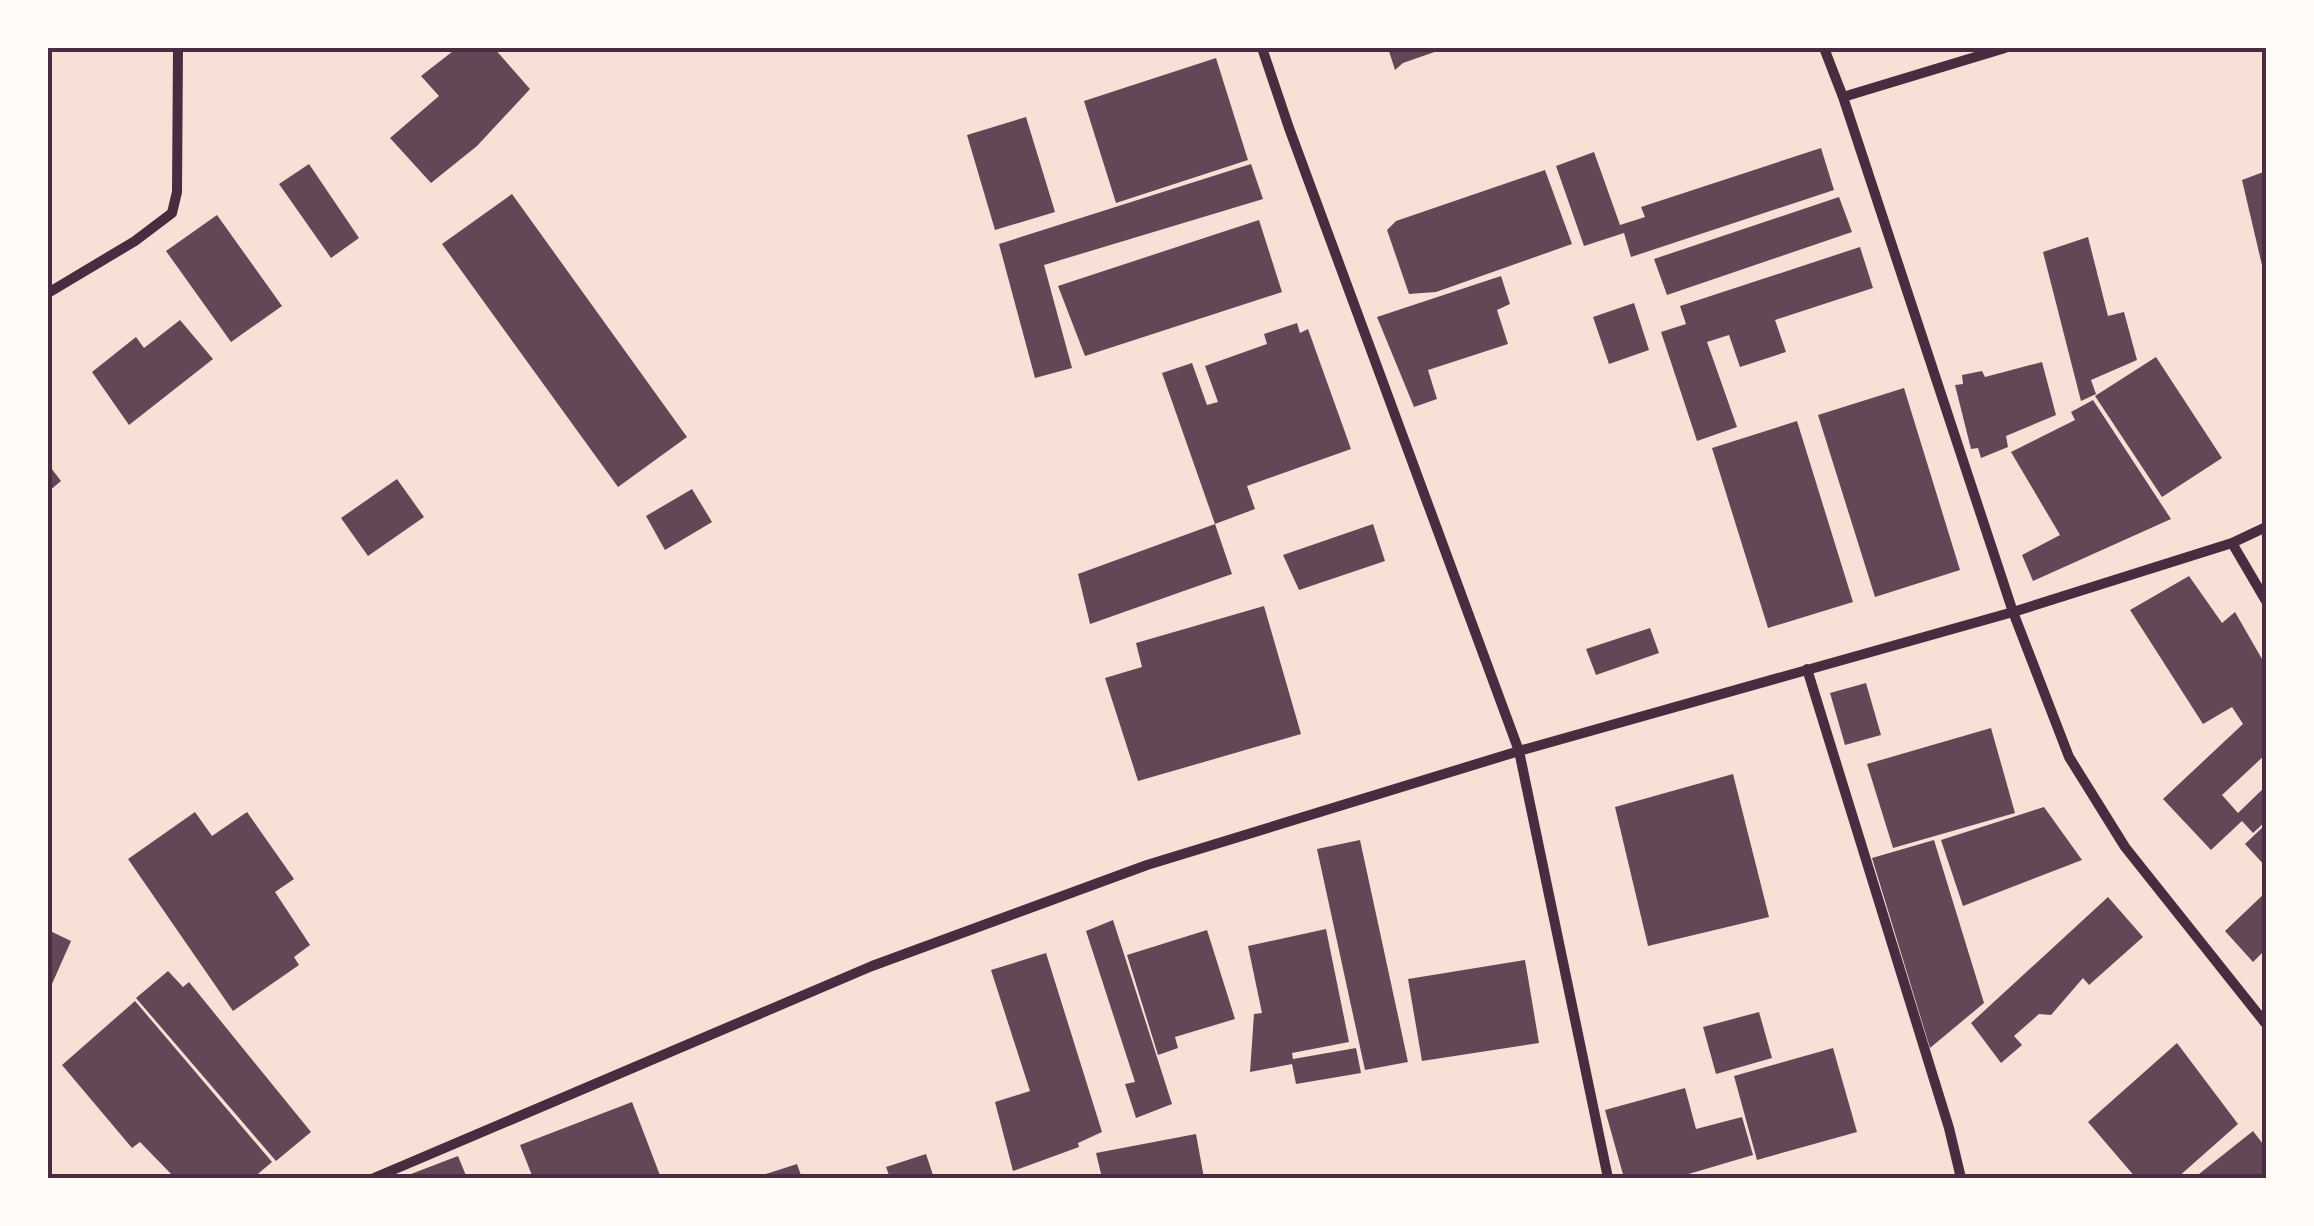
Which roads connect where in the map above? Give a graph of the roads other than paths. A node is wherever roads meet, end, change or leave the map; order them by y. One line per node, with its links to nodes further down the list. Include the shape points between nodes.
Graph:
1 (178, 48): 6 (street, via 178,192 172,213)
2 (1262, 48): 12 (street)
3 (1824, 48): 5 (street)
4 (2005, 48): 5 (street)
5 (1843, 97): 10 (street)
6 (48, 293)
7 (2266, 527): 8 (street)
8 (2232, 543): 9 (street); 10 (street)
9 (2266, 601)
10 (2013, 612): 11 (street); 13 (street, via 2069,757 2125,847)
11 (1806, 669): 12 (street); 16 (street)
12 (1520, 751): 14 (street, via 1147,865 872,966); 15 (street)
13 (2266, 1024)
14 (374, 1178)
15 (1608, 1178)
16 (1961, 1178)

